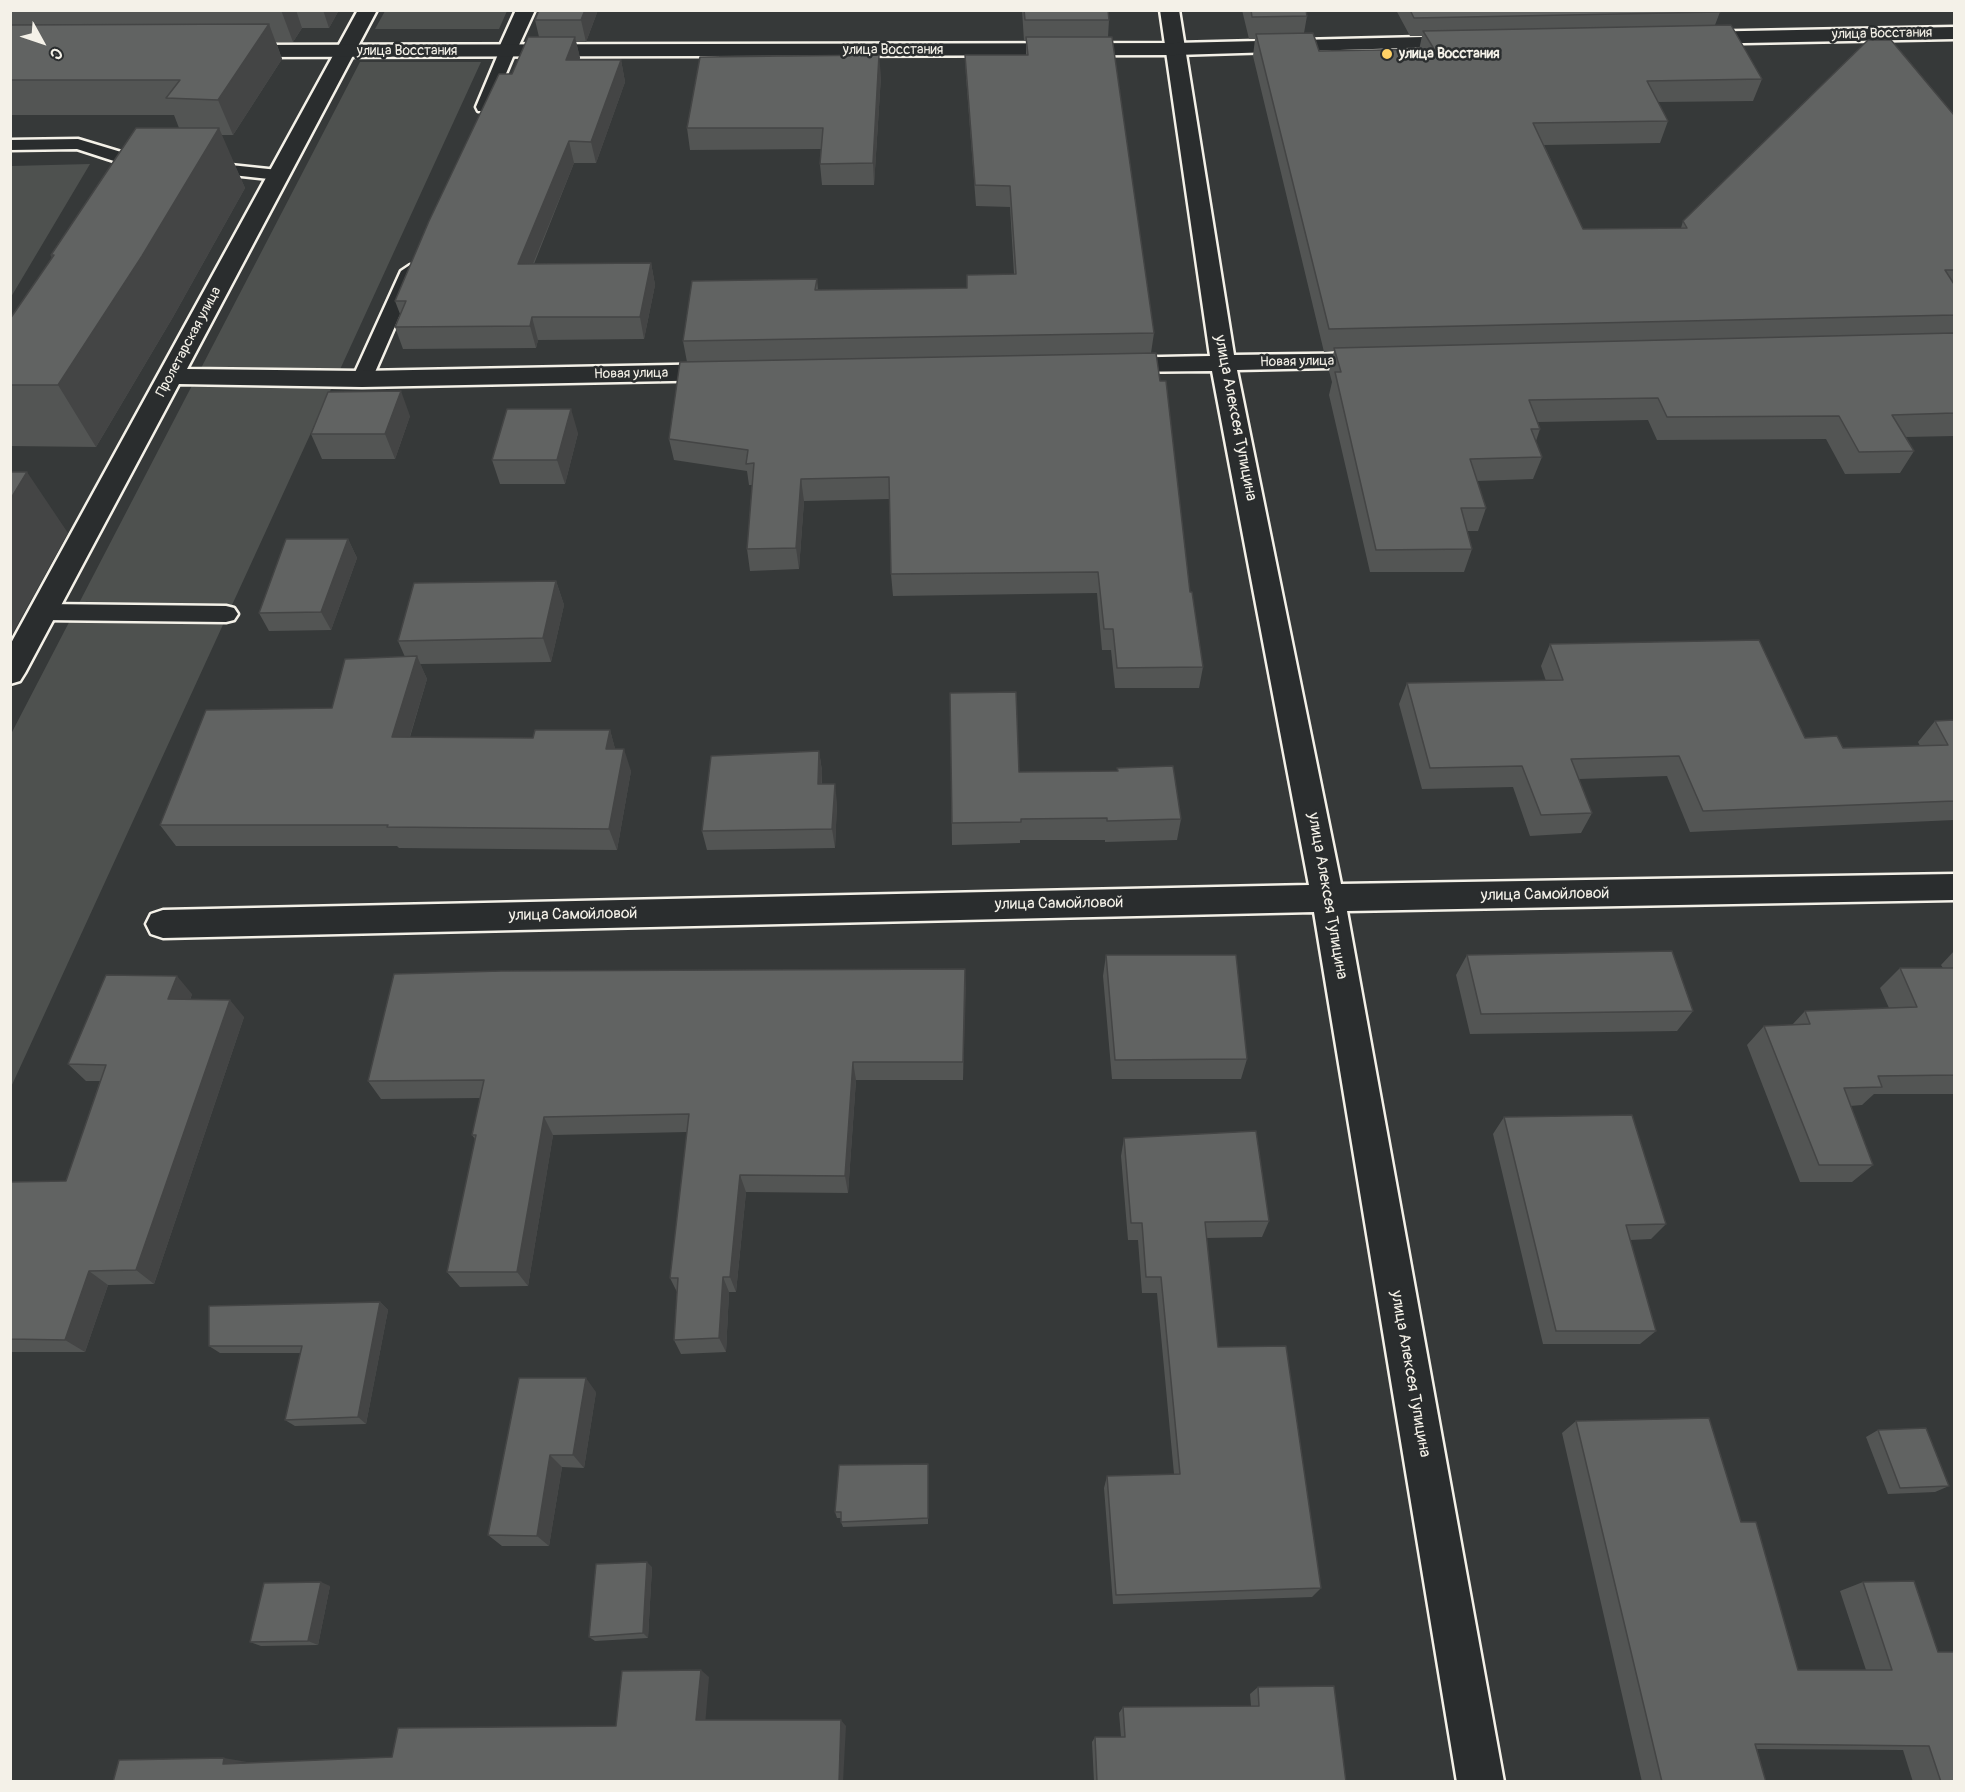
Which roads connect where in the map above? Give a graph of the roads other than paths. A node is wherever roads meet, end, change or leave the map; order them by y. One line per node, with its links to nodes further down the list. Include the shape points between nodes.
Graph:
1 (368, 10): 9 (street, Пролетарская улица)
2 (526, 10): 10 (street)
3 (1169, 10): 7 (street, улица Алексея Тупицина)
4 (1954, 33): 5 (street, улица Восстания)
5 (1669, 38)
6 (1478, 42): 7 (street, улица Восстания)
7 (1176, 49): 10 (street, улица Восстания); 20 (street, улица Алексея Тупицина)
8 (209, 51): 9 (street, улица Восстания)
9 (347, 51): 10 (street, улица Восстания); 16 (street, Пролетарская улица)
10 (507, 51): 11 (lane)
11 (477, 122)
12 (10, 146): 13 (lane, via 78,144)
13 (125, 159): 14 (lane); 17 (lane, via 127,177)
14 (148, 162)
15 (184, 165): 16 (lane)
16 (278, 175): 23 (street, Пролетарская улица)
17 (114, 208)
18 (420, 250): 24 (lane)
19 (1396, 360): 20 (street, Новая улица)
20 (1223, 363): 21 (street, Новая улица); 29 (street, улица Алексея Тупицина)
21 (1095, 365)
22 (752, 372): 24 (street, Новая улица)
23 (172, 376): 24 (street, Новая улица); 25 (street, Пролетарская улица)
24 (362, 379)
25 (43, 612): 26 (lane); 27 (street, Пролетарская улица)
26 (226, 614)
27 (10, 673)
28 (1954, 887): 29 (street, улица Самойловой)
29 (1328, 898): 30 (street, улица Самойловой); 31 (street, улица Алексея Тупицина)
30 (163, 924)
31 (1481, 1782)

